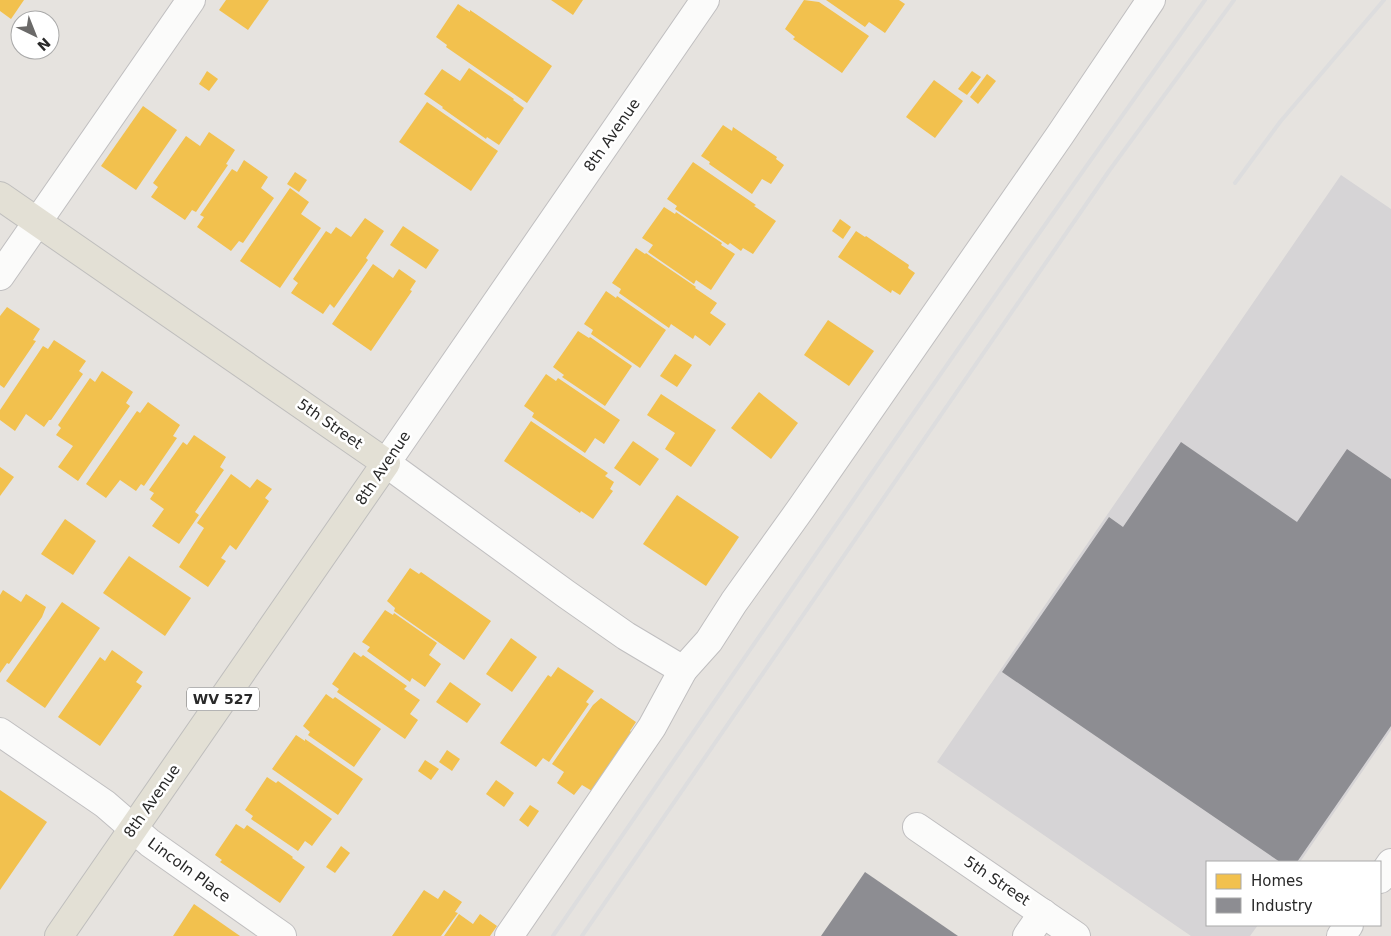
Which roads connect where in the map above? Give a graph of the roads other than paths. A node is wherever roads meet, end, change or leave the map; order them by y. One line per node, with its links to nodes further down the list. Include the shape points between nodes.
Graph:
1 (191, 0): 5 (street)
2 (705, 0): 7 (street, 8th Avenue)
3 (1151, 0): 8 (street, via 1055,144 709,641)
4 (0, 196): 5 (main road, 5th Street)
5 (38, 222): 6 (street); 7 (main road, 5th Street)
6 (0, 276)
7 (386, 463): 8 (street, 5th Street, via 626,636); 11 (main road, 8th Avenue / WV 527)
8 (684, 670): 17 (street, via 652,727)
9 (0, 732): 11 (street, Lincoln Place, via 105,804)
10 (917, 826): 14 (street, 5th Street)
11 (134, 828): 15 (main road, 8th Avenue / WV 527); 16 (street, Lincoln Place, via 186,870)
12 (1391, 863): 13 (street)
13 (1381, 878)
14 (1043, 913): 18 (street); 19 (street, 5th Street)
15 (59, 936)
16 (282, 936)
17 (508, 936)
18 (1027, 936)
19 (1076, 936)

